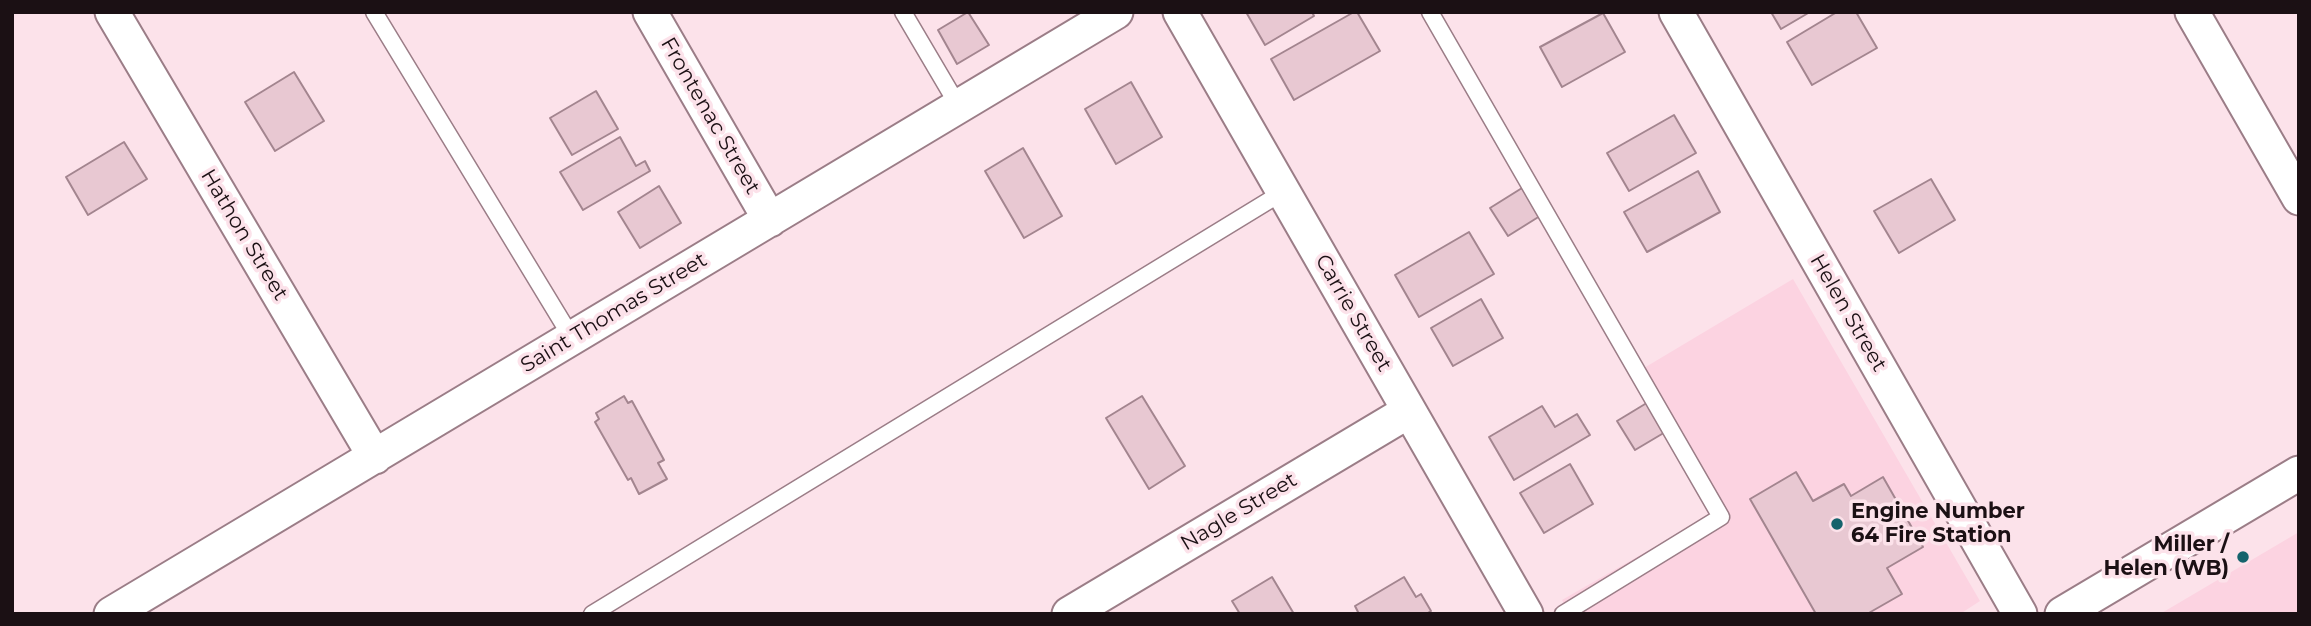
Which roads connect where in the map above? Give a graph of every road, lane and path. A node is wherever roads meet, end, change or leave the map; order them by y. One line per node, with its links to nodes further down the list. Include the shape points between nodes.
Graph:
1 (112, 12): 16 (street, Hathon Street)
2 (374, 12): 14 (lane)
3 (650, 12): 13 (street, Frontenac Street)
4 (904, 12): 10 (lane)
5 (1116, 12): 10 (street, Saint Thomas Street)
6 (1180, 12): 11 (street, Carrie Street)
7 (1430, 12): 22 (lane, via 1721,517)
8 (1676, 12): 23 (street, Helen Street)
9 (2192, 12): 12 (street)
10 (959, 107): 13 (street, Saint Thomas Street)
11 (1283, 192): 15 (street, Carrie Street); 19 (lane)
12 (2299, 198)
13 (770, 220): 14 (street, Saint Thomas Street)
14 (572, 338): 16 (street, Saint Thomas Street)
15 (1409, 411): 20 (street, Nagle Street); 21 (street, Carrie Street)
16 (375, 457): 18 (street, Saint Thomas Street)
17 (2299, 472): 24 (street)
18 (124, 611)
19 (592, 614)
20 (1069, 614)
21 (1526, 614)
22 (1563, 614)
23 (2020, 614)
24 (2062, 614)

